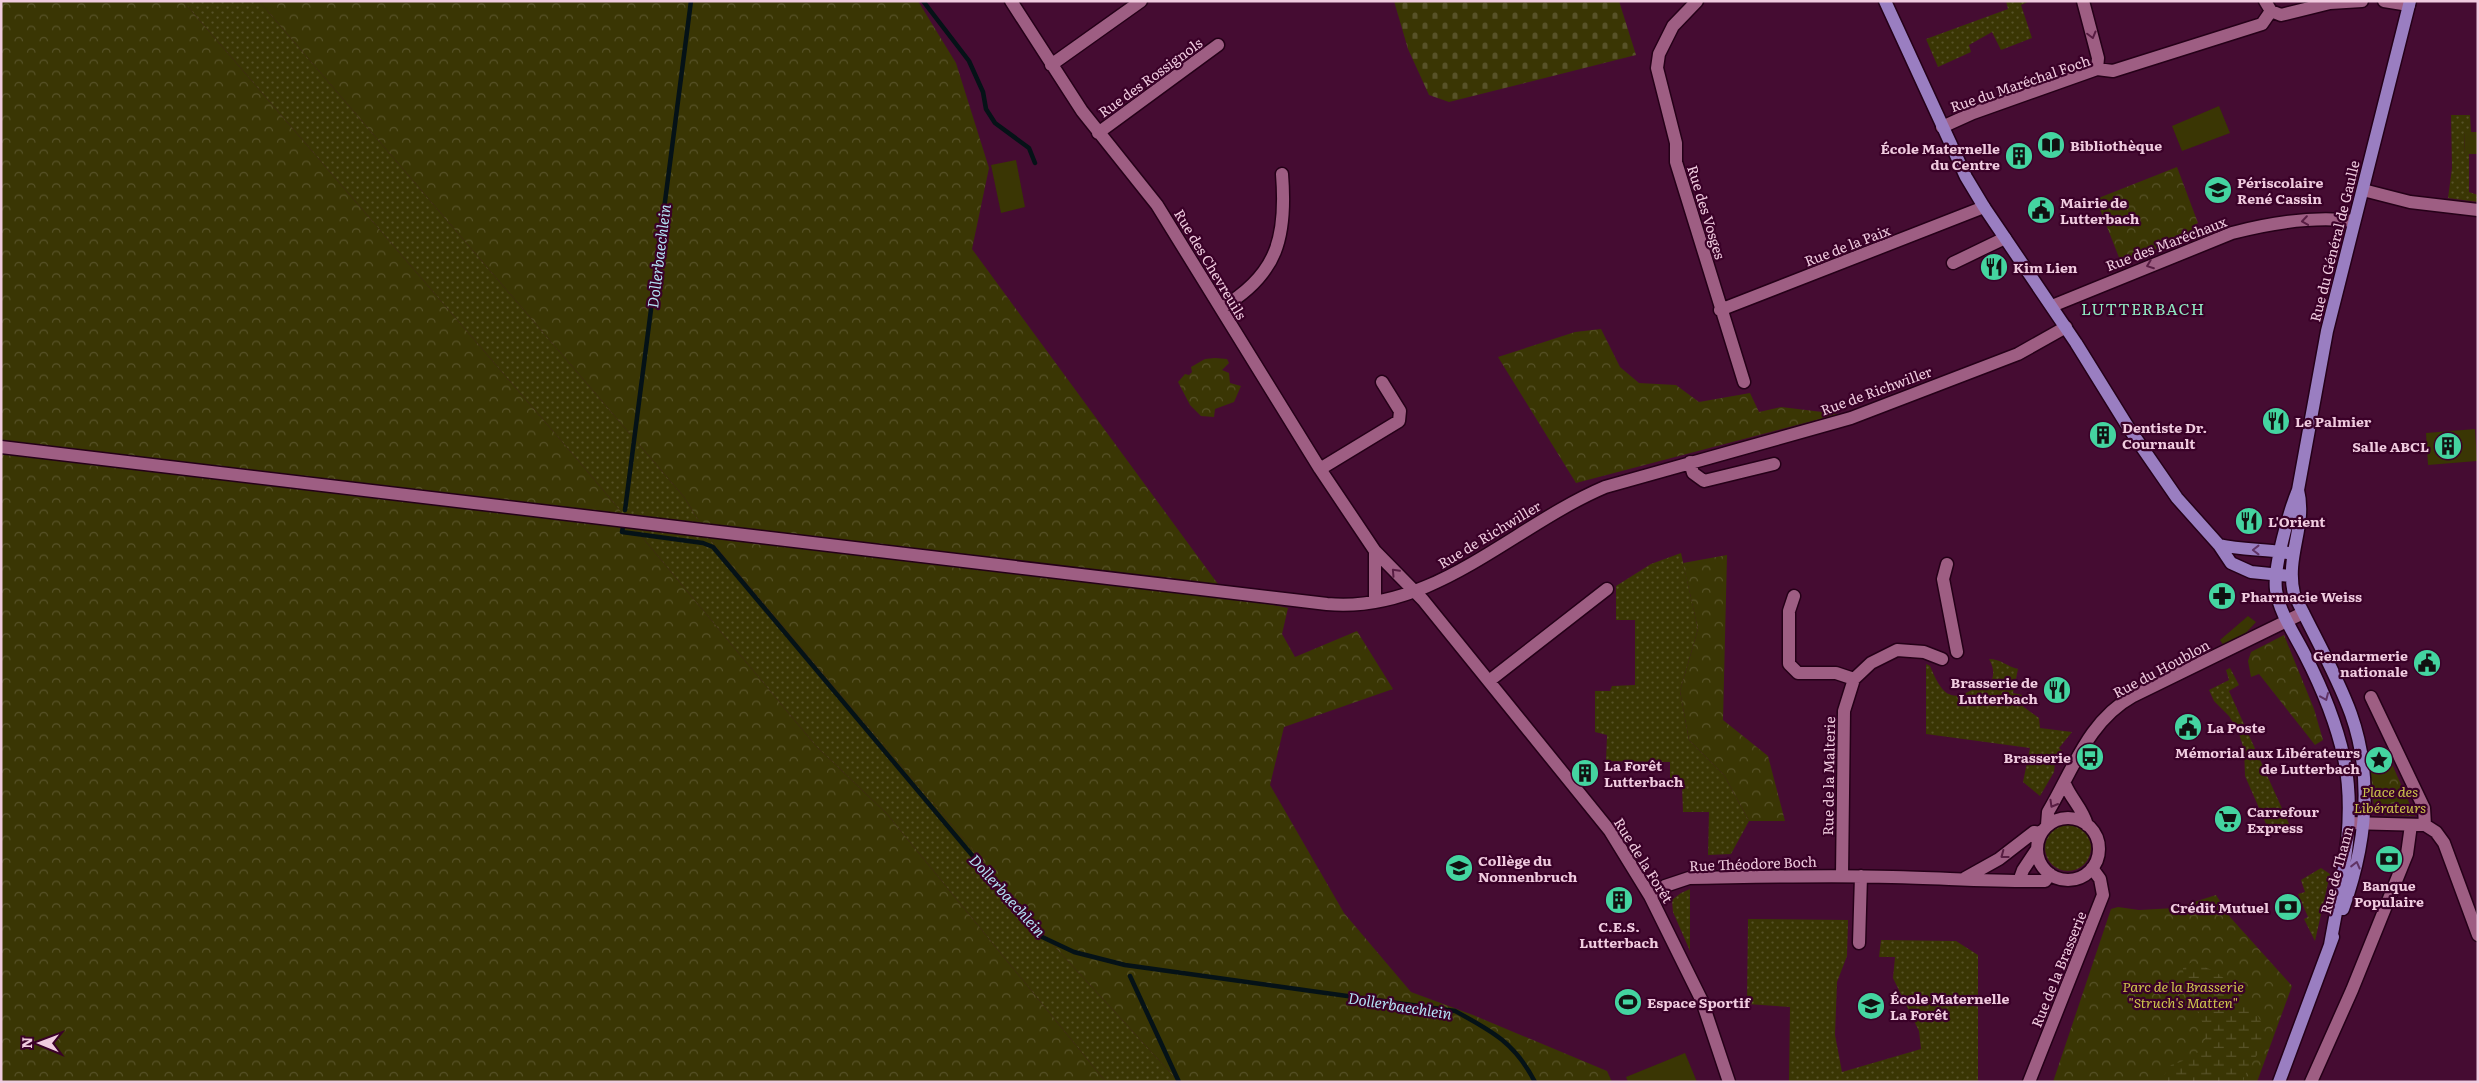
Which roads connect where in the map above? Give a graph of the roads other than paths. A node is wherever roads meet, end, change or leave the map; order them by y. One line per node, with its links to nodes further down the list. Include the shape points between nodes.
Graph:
1 (1011, 1): 11 (street, Rue des Chevreuils)
2 (1141, 1): 11 (street)
3 (1697, 1): 24 (street, Rue des Vosges, via 1673,26 1659,54 1657,68 1676,143 1676,162)
4 (1885, 1): 13 (main road)
5 (2083, 1): 12 (street, one-way to 12, via 2098,58)
6 (2362, 1): 9 (street, Rue du Maréchal Foch, via 2330,3 2281,15)
7 (2384, 1): 8 (street)
8 (2410, 3): 16 (main road, Rue du Général de Gaulle)
9 (2268, 6): 12 (street, Rue du Maréchal Foch, via 2262,24 2126,67 2107,72)
10 (1218, 45): 14 (street, Rue des Rossignols)
11 (1051, 66): 14 (street, Rue des Chevreuils)
12 (2096, 70): 13 (street, Rue du Maréchal Foch)
13 (1942, 127): 17 (main road)
14 (1098, 133): 23 (street, Rue des Chevreuils, via 1158,205)
15 (1282, 174): 23 (street, via 1285,210 1280,240 1258,281)
16 (2363, 190): 18 (street, via 2410,202); 19 (main road, Rue du Général de Gaulle)
17 (1984, 207): 20 (main road); 24 (street, Rue de la Paix)
18 (2478, 210)
19 (2354, 222): 22 (street, Rue des Maréchaux, one-way to 22, via 2330,218 2260,226 2232,233); 34 (main road, Rue du Général de Gaulle, via 2327,331 2298,490 2291,508)
20 (2005, 238): 21 (street); 22 (main road)
21 (1953, 263)
22 (2052, 306): 25 (main road)
23 (1221, 308): 31 (street, Rue des Chevreuils)
24 (1720, 310): 27 (street, Rue des Vosges)
25 (2066, 327): 29 (street, Rue de Richwiller, via 2018,354 1850,418); 32 (main road, via 2128,428 2177,498)
26 (1382, 382): 31 (street, via 1400,411 1399,421)
27 (1744, 382)
28 (1, 447): 41 (street, Rue de Richwiller, via 1327,604)
29 (1690, 462): 30 (street, via 1693,472 1704,481); 39 (street, Rue de Richwiller, via 1620,482 1579,498 1444,579)
30 (1774, 464)
31 (1320, 469): 33 (street, Rue des Chevreuils)
32 (2219, 545): 34 (main road, one-way to 32, via 2240,550); 36 (main road, via 2232,563 2242,570)
33 (1375, 551): 39 (street, Rue des Chevreuils, one-way to 33); 41 (street)
34 (2287, 553): 36 (main road, Rue du Général de Gaulle); 37 (main road, Rue du Général de Gaulle)
35 (1947, 564): 44 (street, via 1943,579)
36 (2276, 575): 37 (main road); 43 (main road, Rue de Thann, via 2276,590)
37 (2290, 576): 42 (main road, Rue de Thann)
38 (1607, 589): 47 (street)
39 (1416, 592): 41 (street, Rue de Richwiller); 47 (street, Rue de la Forêt)
40 (1794, 596): 46 (street, via 1788,612 1789,664 1798,673 1836,673)
41 (1375, 602)
42 (2303, 613): 43 (street, Rue du Houblon); 51 (main road, Rue de Thann, via 2335,676 2359,739 2365,777)
43 (2288, 622): 49 (street, Rue du Houblon, via 2133,696 2109,713 2090,734); 50 (main road, Rue de Thann, one-way to 50, via 2317,678 2336,728 2348,779)
44 (1957, 652)
45 (1942, 659): 46 (street, Rue de la Malterie, via 1924,652 1897,650 1871,663)
46 (1854, 679): 59 (street, Rue de la Malterie, via 1844,710)
47 (1489, 681): 63 (street, Rue de la Forêt, via 1610,831)
48 (2371, 697): 54 (street, via 2424,808)
49 (2065, 784): 52 (street, via 2084,814); 55 (street, Rue du Houblon, one-way to 55, via 2048,812)
50 (2349, 823): 51 (street); 66 (main road, Rue de Thann)
51 (2364, 824): 53 (street); 66 (main road, Rue de Thann, one-way to 51, via 2344,906)
52 (2087, 825): 55 (street, via 2080,820 2063,818); 57 (street, via 2098,841)
53 (2411, 825): 54 (street); 70 (street, via 2408,854)
54 (2425, 826): 64 (street, via 2436,832 2444,843)
55 (2044, 829): 56 (street); 61 (street, one-way to 61, via 2034,832 1999,859)
56 (2037, 849): 58 (street, via 2043,867); 62 (street)
57 (2092, 868): 58 (street, via 2067,880); 68 (street, Rue de la Brasserie, via 2100,879 2102,895)
58 (2050, 874): 62 (street, Rue Théodore Boch, via 2045,881)
59 (1842, 876): 60 (street, Rue Théodore Boch); 63 (street, Rue Théodore Boch, via 1689,878 1665,886)
60 (1860, 876): 61 (street, Rue Théodore Boch); 65 (street)
61 (1965, 878): 62 (street, Rue Théodore Boch)
62 (2019, 881)
63 (1650, 896): 67 (street, Rue de la Forêt, via 1702,1001)
64 (2478, 935)
65 (1859, 943)
66 (2330, 945): 69 (main road, Rue de Thann)
67 (1729, 1082)
68 (2029, 1082)
69 (2279, 1082)
70 (2311, 1082)

